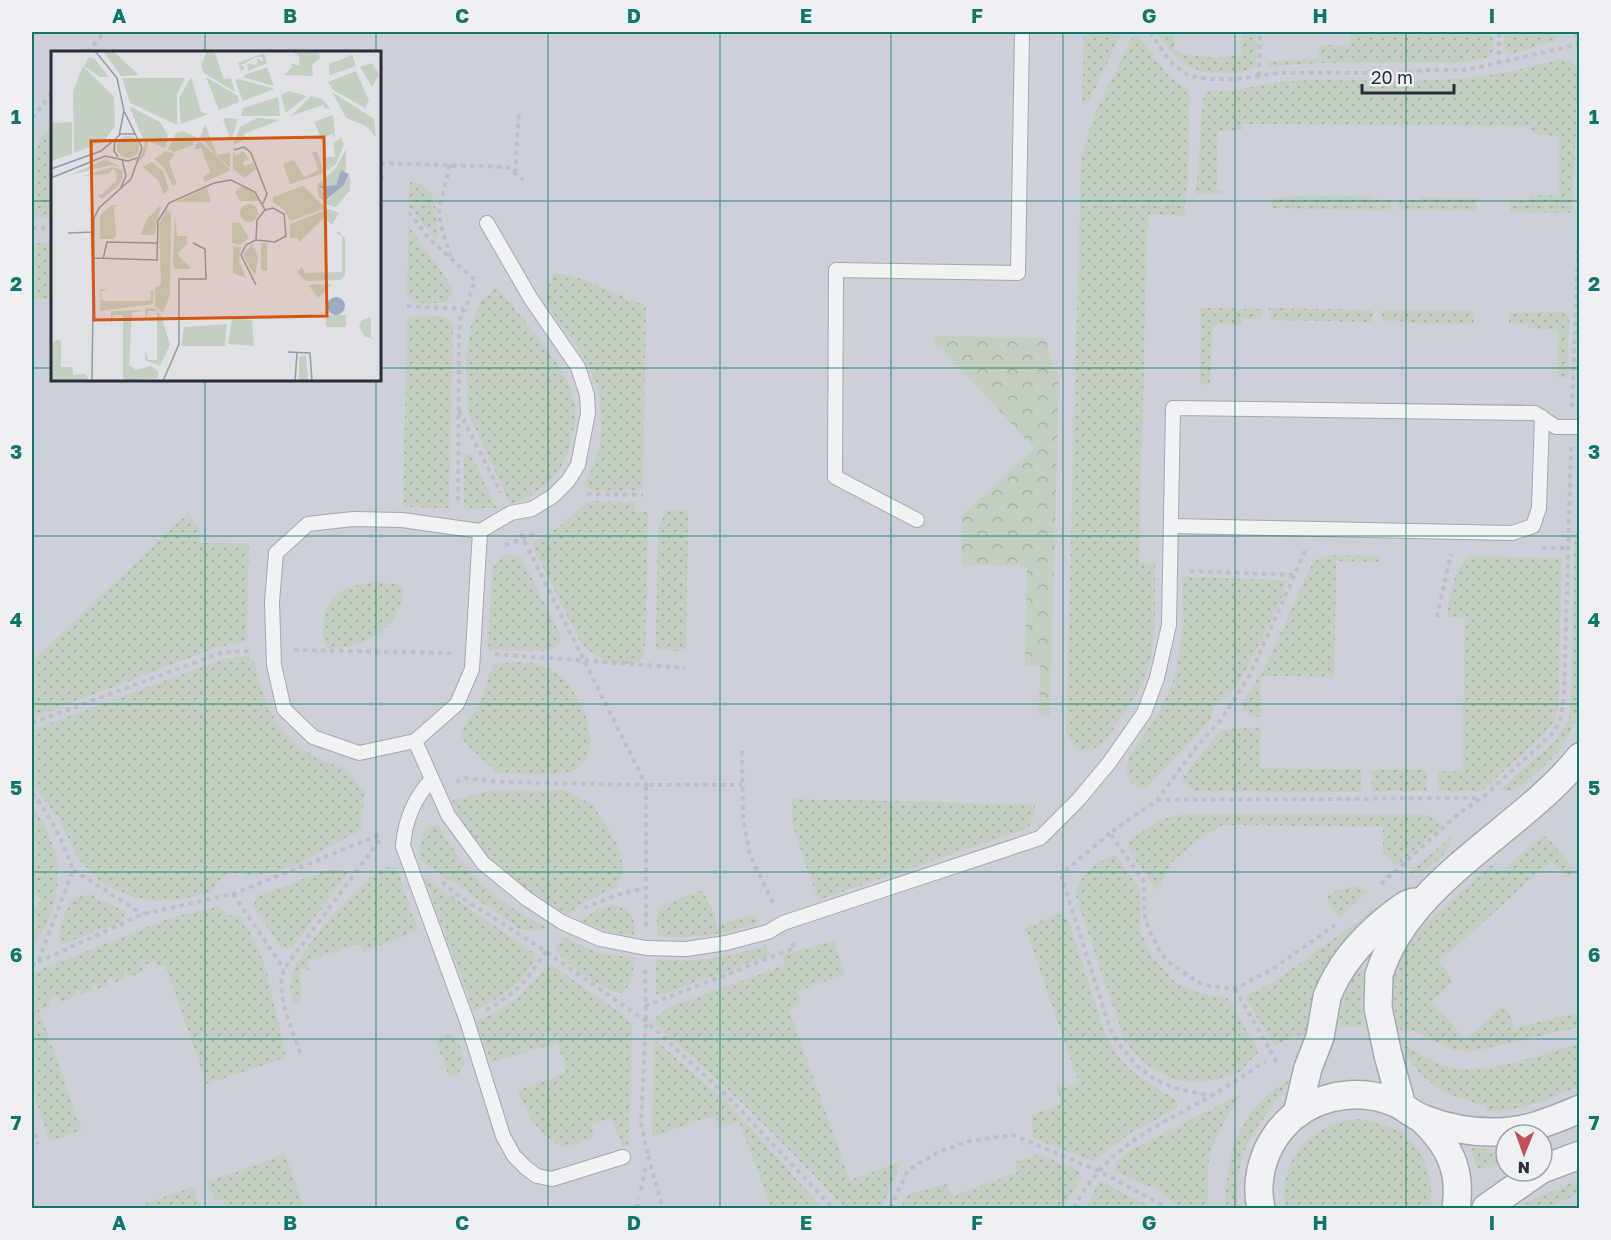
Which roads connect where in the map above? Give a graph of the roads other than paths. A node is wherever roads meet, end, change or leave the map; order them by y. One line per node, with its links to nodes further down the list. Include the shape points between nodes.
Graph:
1 (1022, 32): 5 (lane, via 1018,273 836,270 834,477)
2 (487, 223): 7 (lane, via 578,367 587,395 578,465 568,481 532,509 511,513)
3 (1542, 417): 4 (lane, via 1556,427); 6 (lane, via 1539,508 1533,526 1512,533); 6 (lane, via 1535,413 1173,408)
4 (1575, 427)
5 (917, 520)
6 (1171, 526): 10 (lane, via 1169,625 1144,713 1080,799 1040,838 783,922 768,932 747,938 686,949 646,948 600,939 527,899 483,863 448,815)
7 (480, 531): 8 (lane, via 472,669 458,704); 8 (lane, via 392,519 352,519 308,524 276,553 272,602 274,666 284,709 313,737 359,753)
8 (415, 741): 10 (lane)
9 (1580, 757): 11 (street, via 1568,772)
10 (435, 785): 16 (lane, via 421,790 404,828 403,846 467,1021 503,1136 526,1168 537,1176 552,1179)
11 (1422, 901): 13 (street, bridge, via 1390,947 1379,975 1378,1008 1388,1055); 14 (street, bridge, via 1409,903 1361,942 1339,970 1327,998)
12 (1580, 1109): 13 (street, via 1542,1125 1509,1131 1474,1131)
13 (1412, 1113): 14 (street, via 1377,1097 1347,1095 1332,1097); 20 (street, via 1437,1133 1448,1149 1457,1185)
14 (1297, 1114): 19 (street, via 1272,1142 1263,1162 1259,1184)
15 (1580, 1155): 17 (street)
16 (623, 1157)
17 (1554, 1165)
18 (1523, 1183): 21 (street)
19 (1261, 1209)
20 (1455, 1209)
21 (1486, 1209)

